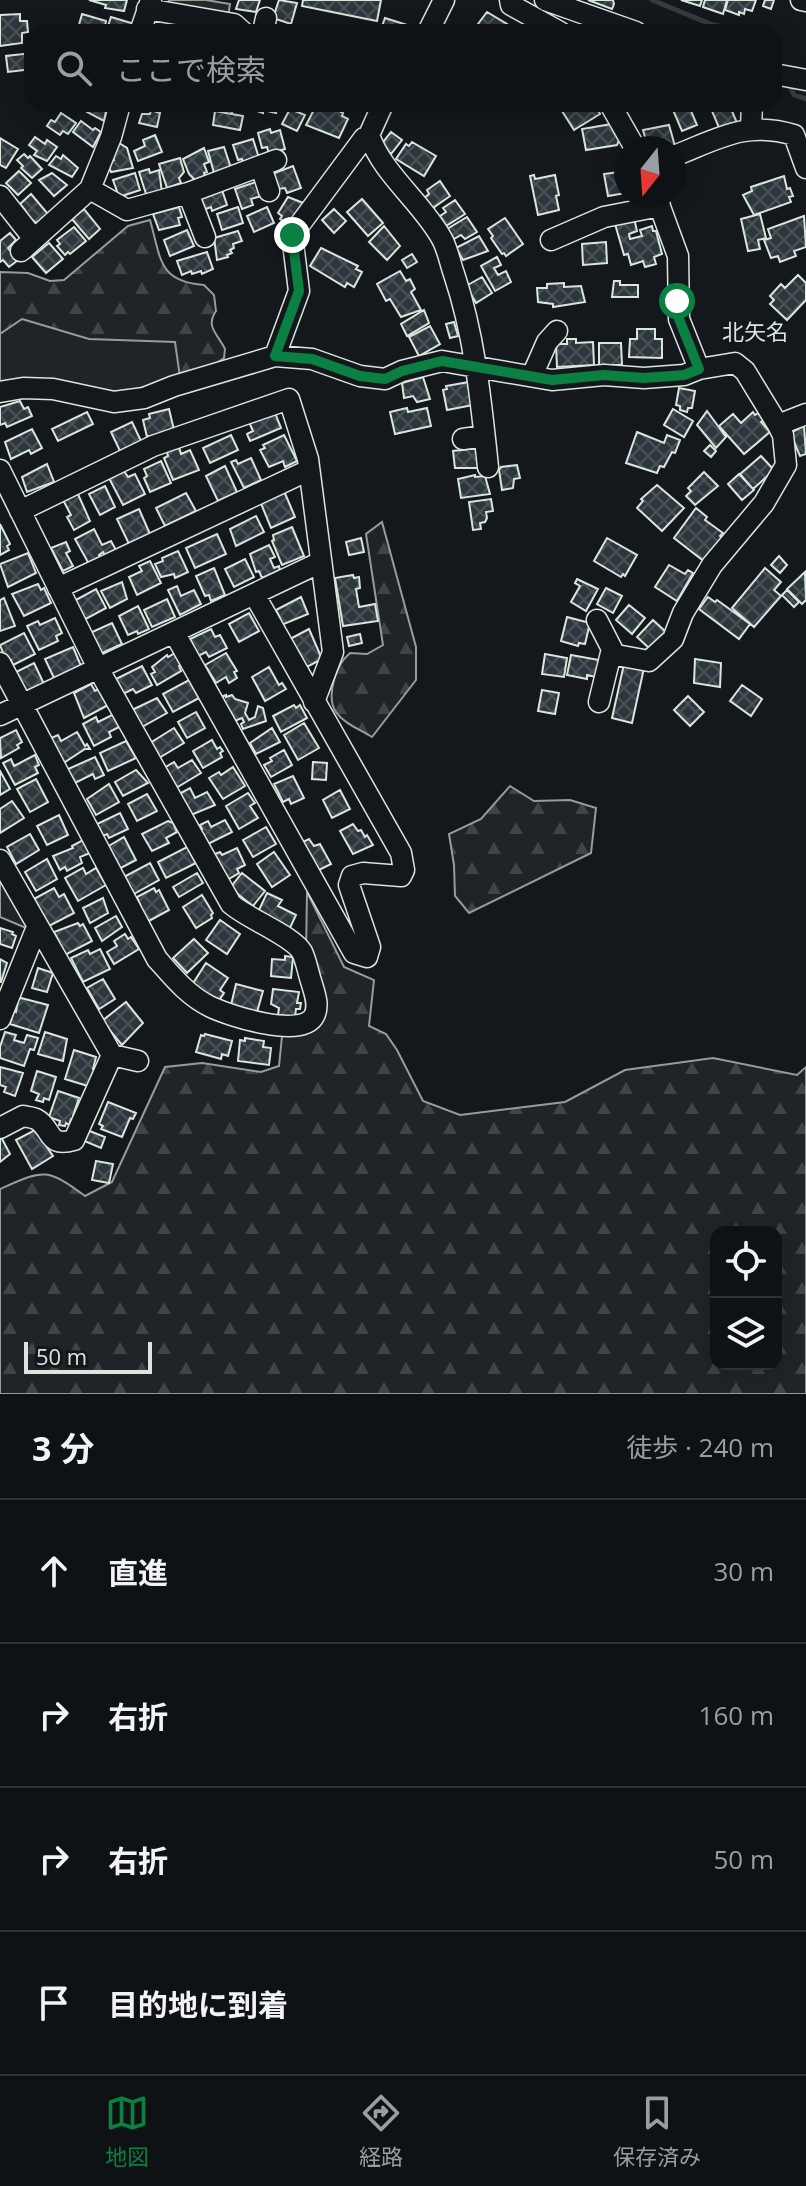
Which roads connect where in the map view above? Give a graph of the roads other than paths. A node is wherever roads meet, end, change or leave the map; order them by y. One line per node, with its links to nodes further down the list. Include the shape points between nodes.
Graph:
1 (444, 0): 7 (street)
2 (510, 0): 8 (street)
3 (545, 0): 9 (street)
4 (149, 5): 5 (street); 6 (street)
5 (143, 24)
6 (234, 24)
7 (432, 24)
8 (545, 24)
9 (613, 24)
10 (782, 76): 11 (street)
11 (803, 80)
12 (118, 112): 21 (street)
13 (379, 112): 17 (street)
14 (615, 112): 18 (street)
15 (752, 112): 16 (street)
16 (751, 128): 19 (street); 20 (street, via 794,135)
17 (369, 135): 30 (street, via 292,235 299,291); 31 (street, via 375,154 443,241 466,310)
18 (628, 136)
19 (686, 152)
20 (806, 168)
21 (90, 189): 23 (street, via 127,210); 24 (street, via 27,245)
22 (269, 191): 23 (street, via 268,163)
23 (188, 193): 27 (street)
24 (0, 196)
25 (634, 208): 28 (street)
26 (661, 208): 32 (street, via 678,256 679,319)
27 (205, 237)
28 (551, 240)
29 (557, 331): 33 (street)
30 (275, 356): 31 (street, via 312,359 385,379 442,361); 34 (street, via 144,398 114,402 53,389)
31 (477, 367): 33 (street); 37 (street)
32 (699, 369): 33 (street, via 644,378); 36 (street, via 735,363)
33 (532, 376)
34 (0, 392)
35 (806, 414): 36 (street)
36 (778, 425): 48 (street, via 786,465 764,503 712,565 673,639 649,661)
37 (484, 436): 38 (street); 39 (street)
38 (463, 439)
39 (488, 467)
40 (0, 470): 42 (street)
41 (309, 470): 42 (street, via 289,399 153,446); 43 (street); 44 (street)
42 (20, 511): 44 (street)
43 (321, 562): 45 (street); 51 (street, via 333,652)
44 (58, 588): 50 (street)
45 (254, 594): 47 (street); 51 (street)
46 (597, 620): 48 (street)
47 (175, 634): 50 (street); 51 (street, via 354,953 367,957 370,947 349,885 352,876 363,873 401,876 401,853)
48 (611, 654): 52 (street)
49 (0, 663): 53 (street)
50 (99, 670): 53 (street); 53 (street, via 231,904 302,952 317,1000 307,1024 241,1019 208,1006 179,985 157,959)
51 (314, 702)
52 (599, 702)
53 (20, 705): 54 (street)
54 (0, 715)
55 (0, 860): 56 (street)
56 (37, 927): 57 (street); 58 (street)
57 (0, 1019)
58 (112, 1055): 59 (street); 60 (street, via 74,1140 53,1139 37,1119 23,1116)
59 (138, 1061)
60 (0, 1128)

